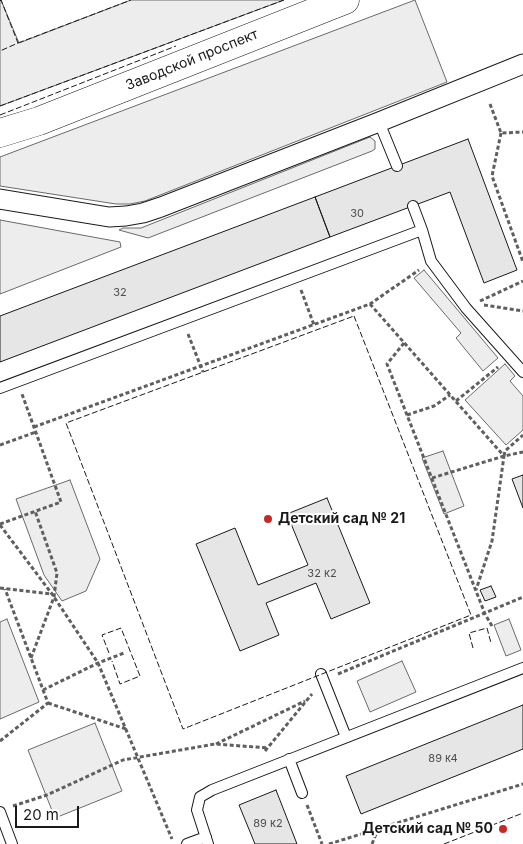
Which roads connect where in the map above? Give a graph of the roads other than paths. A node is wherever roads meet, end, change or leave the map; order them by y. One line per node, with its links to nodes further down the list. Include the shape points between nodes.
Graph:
1 (345, 0): 3 (main road, Заводской проспект, via 307,11)
2 (523, 64): 4 (street)
3 (39, 121): 5 (main road, Заводской проспект); 6 (main road, Заводской проспект)
4 (379, 122): 7 (lane); 8 (street, via 162,207 126,216)
5 (0, 133)
6 (0, 143)
7 (397, 166)
8 (0, 199)
9 (413, 206): 10 (lane)
10 (422, 230): 11 (lane, via 431,261 466,308); 13 (lane)
11 (516, 359): 12 (lane)
12 (523, 372)
13 (0, 388)
14 (523, 668): 16 (lane)
15 (322, 677): 16 (lane)
16 (346, 737): 17 (lane)
17 (291, 758): 18 (lane); 20 (lane, via 200,797 197,810)
18 (302, 793)
19 (4, 809): 21 (lane)
20 (207, 840): 22 (lane)
21 (12, 844)
22 (187, 844)

